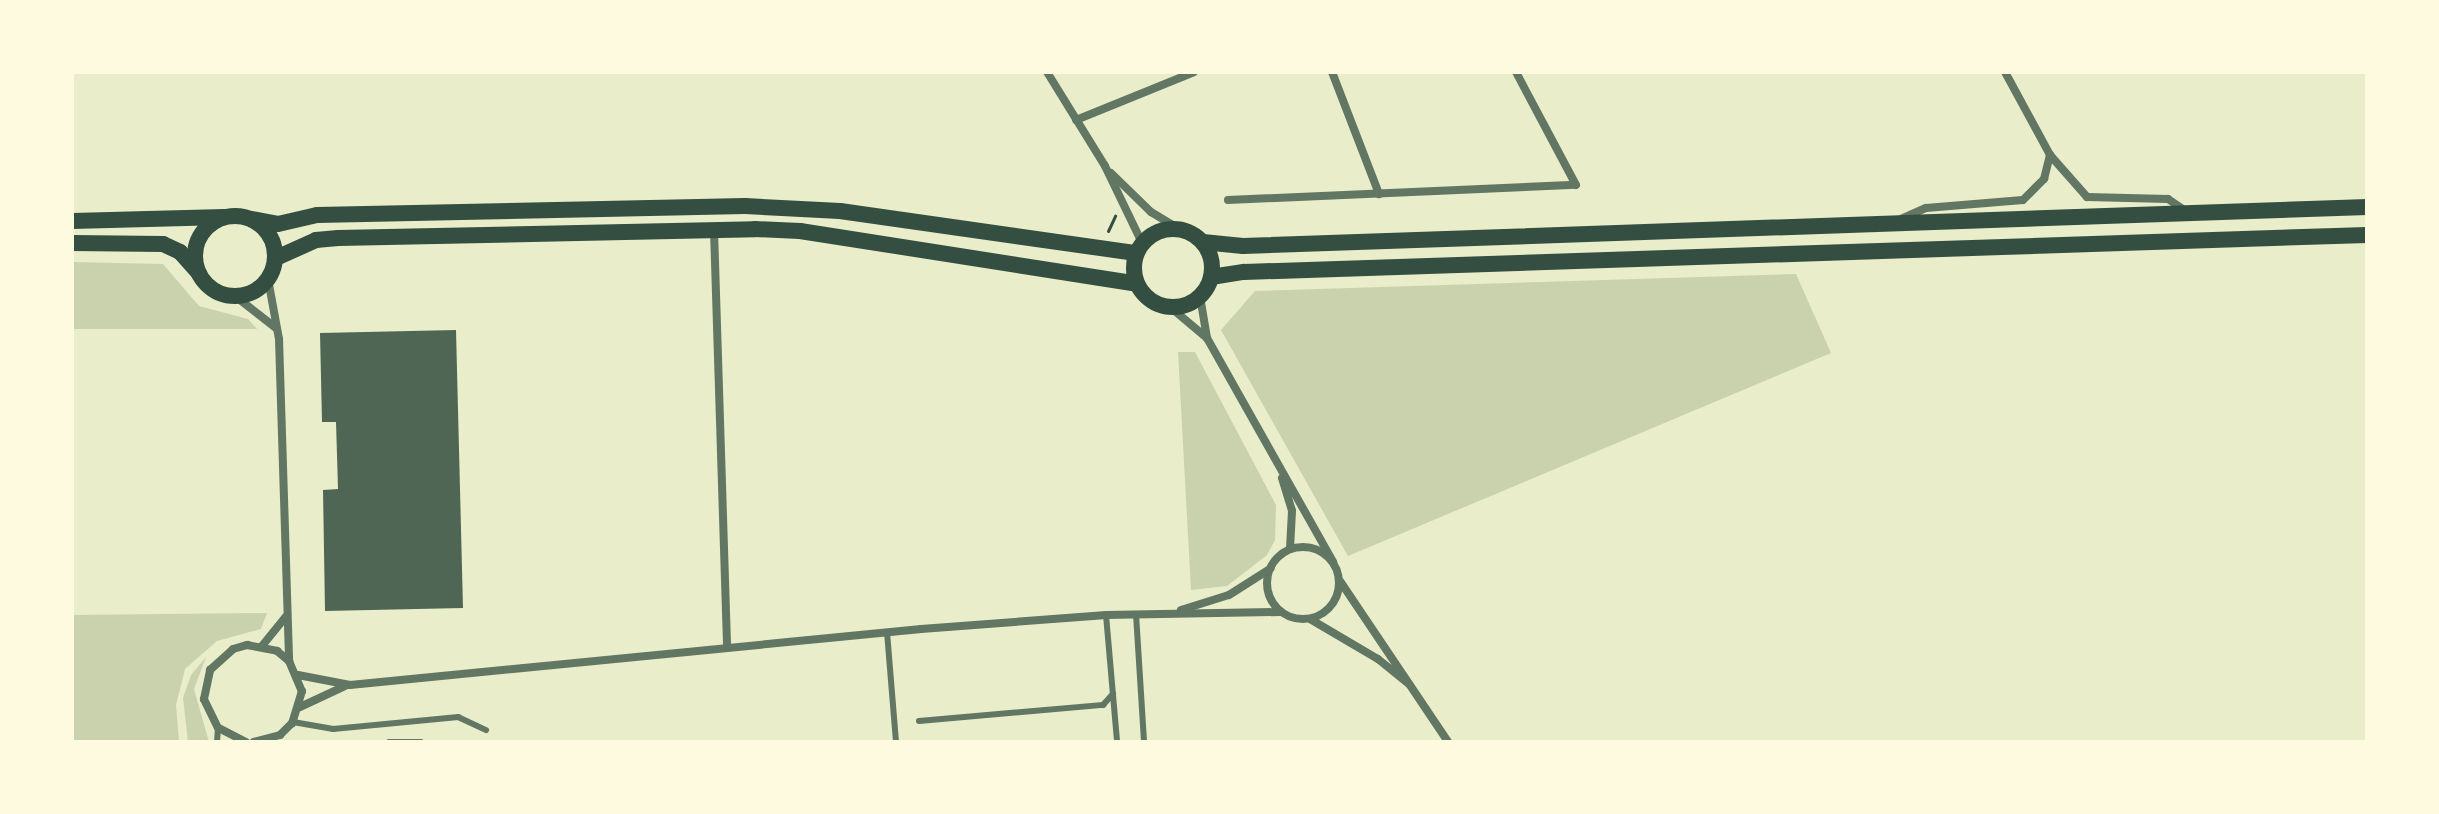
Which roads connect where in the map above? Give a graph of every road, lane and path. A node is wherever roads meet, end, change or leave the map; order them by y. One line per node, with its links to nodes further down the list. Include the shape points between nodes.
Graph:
1 (1047, 72): 6 (street)
2 (1194, 72): 6 (street)
3 (1332, 72): 9 (street)
4 (1516, 72): 9 (street, via 1576,185)
5 (2005, 72): 7 (street)
6 (1076, 120): 8 (street)
7 (2050, 155): 13 (street, via 2091,199 2168,199); 17 (street, via 2044,179 2023,200 1926,208)
8 (1105, 166): 18 (street, via 1144,206); 24 (street)
9 (1379, 194): 10 (street)
10 (1228, 200)
11 (2367, 207): 13 (main road)
12 (1115, 208): 20 (path)
13 (2190, 214): 17 (main road)
14 (225, 217): 15 (main road); 16 (main road); 26 (main road, via 199,239)
15 (252, 219): 24 (main road, via 278,224 317,215 745,206 840,211); 25 (main road, via 270,235)
16 (72, 221)
17 (1891, 223): 22 (main road, via 1243,246)
18 (1179, 229): 22 (main road); 24 (main road, via 1159,231)
19 (714, 230): 25 (main road, via 338,238 316,240); 29 (main road, via 800,231); 48 (street)
20 (1106, 235)
21 (2367, 235): 27 (main road, via 1260,271)
22 (1203, 242): 27 (main road)
23 (72, 243): 26 (main road, via 163,244 180,252)
24 (1139, 248): 29 (main road)
25 (276, 258): 28 (main road)
26 (199, 273): 30 (main road, via 214,290)
27 (1211, 277): 31 (main road)
28 (268, 279): 30 (main road); 33 (street)
29 (1137, 284): 32 (main road, via 1150,300)
30 (235, 296): 33 (street)
31 (1200, 296): 32 (main road); 34 (street)
32 (1170, 307): 34 (street)
33 (276, 328): 43 (street)
34 (1207, 338): 35 (street)
35 (1277, 466): 36 (street, via 1292,511); 37 (street)
36 (1290, 549): 37 (street, via 1315,548); 38 (street)
37 (1333, 562): 39 (street)
38 (1270, 569): 40 (street, via 1268,592); 41 (street, via 1229,595)
39 (1340, 581): 45 (street, via 1335,602); 53 (street)
40 (1281, 612): 41 (street); 45 (street)
41 (1173, 613): 42 (street)
42 (1136, 614): 44 (street); 67 (lane)
43 (286, 615): 47 (street); 49 (street)
44 (1106, 615): 46 (street); 52 (lane)
45 (1310, 619): 53 (street, via 1378,659)
46 (887, 632): 48 (street); 65 (lane)
47 (262, 646): 49 (street); 57 (street, via 233,649 210,670 204,699)
48 (727, 647): 51 (street)
49 (289, 661): 50 (street)
50 (298, 675): 51 (street); 54 (street)
51 (350, 685): 54 (street)
52 (1113, 694): 55 (lane, via 1103,705); 66 (lane)
53 (1421, 696): 68 (street)
54 (300, 708): 56 (street)
55 (919, 721)
56 (293, 722): 58 (lane, via 333,729 458,717); 59 (street)
57 (218, 728): 60 (lane); 61 (street)
58 (486, 730)
59 (279, 739): 62 (street)
60 (217, 742)
61 (246, 742)
62 (254, 742)
63 (389, 742): 64 (lane)
64 (421, 742)
65 (896, 742)
66 (1117, 742)
67 (1144, 742)
68 (1448, 742)

